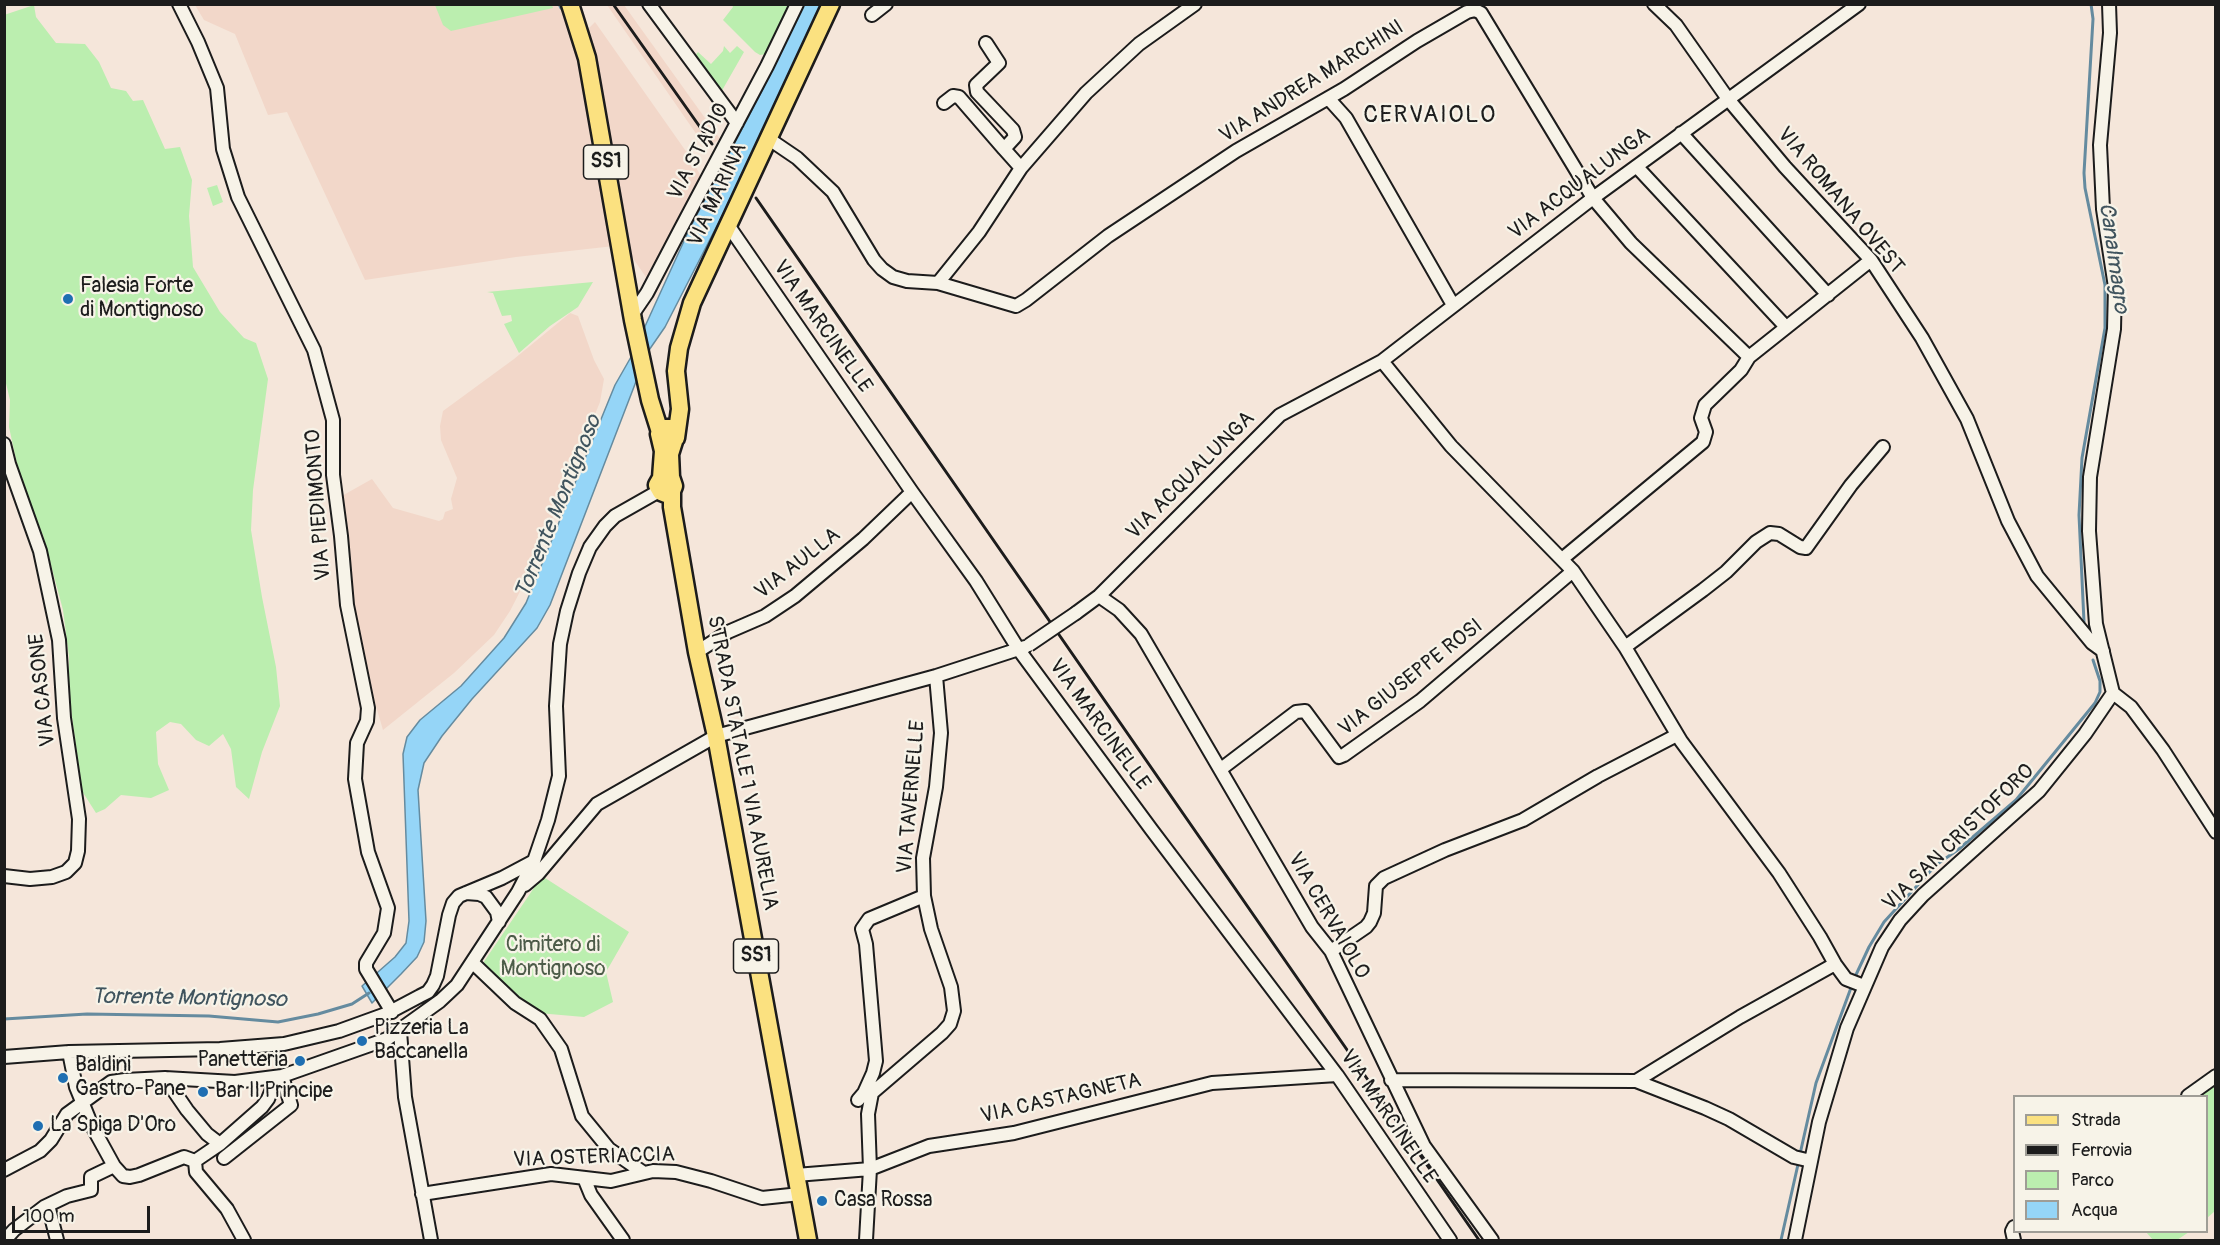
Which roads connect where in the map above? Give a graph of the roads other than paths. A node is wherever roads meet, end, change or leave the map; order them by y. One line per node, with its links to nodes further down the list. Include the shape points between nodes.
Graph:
1 (179, 4): 61 (street, VIA PIEDIMONTO, via 217,88 223,149 238,196 314,350 333,420 333,475 347,604 368,708 357,743 355,779 368,852 388,908 384,933 366,963 368,974)
2 (570, 4): 29 (main road, STRADA STATALE 1 VIA AURELIA / SS1, via 587,58)
3 (649, 4): 17 (street)
4 (797, 4): 17 (street, VIA STADIO)
5 (831, 4): 19 (main road, VIA MARINA)
6 (886, 4): 12 (street)
7 (1195, 4): 11 (street)
8 (1654, 4): 15 (street, VIA ROMANA OVEST, via 1676,25)
9 (1859, 4): 15 (street, VIA ACQUALUNGA)
10 (2109, 4): 43 (street, via 2100,145 2103,209 2115,287 2114,329 2089,500 2096,624)
11 (1177, 10): 22 (street, via 1086,93)
12 (872, 15)
13 (986, 43): 20 (street, via 999,63 976,86 977,92 1013,130 1015,137)
14 (1328, 98): 23 (street, VIA ANDREA MARCHINI, via 1417,40 1475,10 1481,13); 26 (street, VIA ANDREA MARCHINI, via 1236,151 1148,209 1016,306); 28 (street, via 1357,136)
15 (1728, 99): 18 (street, VIA ACQUALUNGA); 25 (street, VIA ROMANA OVEST)
16 (944, 103): 20 (street, via 953,96 959,97)
17 (736, 123): 29 (street, VIA STADIO)
18 (1682, 133): 21 (street, VIA ACQUALUNGA); 27 (street)
19 (769, 139): 24 (main road, VIA MARINA); 26 (street, via 833,192 882,269 907,281)
20 (1004, 150): 22 (street)
21 (1637, 167): 23 (street, VIA ACQUALUNGA); 30 (street)
22 (1021, 168): 26 (street, via 979,232)
23 (1593, 198): 28 (street, VIA ACQUALUNGA); 31 (street, VIA ANDREA MARCHINI, via 1631,243)
24 (728, 225): 33 (main road, VIA MARINA, via 692,303 676,371 680,412); 37 (street, VIA MARCINELLE)
25 (1871, 260): 27 (street); 43 (street, VIA ROMANA OVEST, via 1922,338 1967,419 2008,521 2037,576)
26 (938, 283)
27 (1828, 295): 30 (street)
28 (1453, 305): 32 (street, VIA ACQUALUNGA)
29 (632, 318): 33 (main road, STRADA STATALE 1 VIA AURELIA / SS1, via 644,370)
30 (1786, 327): 31 (street)
31 (1749, 357): 38 (street, via 1705,405 1701,418 1706,432 1703,442)
32 (1382, 361): 38 (street, via 1451,446); 40 (street, VIA ACQUALUNGA, via 1280,416)
33 (666, 429): 36 (main road, STRADA STATALE 1 VIA AURELIA / SS1, via 674,486)
34 (4, 444): 52 (street, VIA CASONE, via 40,551 59,640 64,718 79,819 75,863 66,872 30,879)
35 (1883, 447): 42 (street, via 1806,548 1770,533 1704,590)
36 (665, 492): 44 (main road, STRADA STATALE 1 VIA AURELIA / SS1); 51 (street, via 633,504 615,516 597,536 579,573 567,611 557,672 559,776)
37 (912, 492): 41 (street, VIA MARCINELLE); 44 (street, VIA AULLA, via 795,596)
38 (1562, 559): 39 (street)
39 (1573, 571): 42 (street); 49 (street, VIA GIUSEPPE ROSI, via 1420,701 1344,755 1339,757 1305,711 1296,712)
40 (1098, 596): 41 (street, VIA ACQUALUNGA, bridge); 49 (street, VIA CERVAIOLO, via 1119,610 1141,634)
41 (1024, 647): 45 (street, VIA ACQUALUNGA); 65 (street, VIA MARCINELLE, via 1151,829)
42 (1625, 647): 47 (street)
43 (2103, 651): 46 (street)
44 (697, 652): 48 (main road, STRADA STATALE 1 VIA AURELIA / SS1)
45 (936, 676): 48 (street, VIA ACQUALUNGA); 55 (street, VIA TAVERNELLE, via 941,733 923,858)
46 (2114, 693): 50 (street, via 2131,707 2163,750); 60 (street, VIA SAN CRISTOFORO, via 2039,790 1900,920)
47 (1677, 735): 57 (street, via 1523,820 1384,878 1376,886 1370,922); 59 (street, via 1779,873)
48 (716, 736): 53 (street, VIA ACQUALUNGA, via 597,804); 84 (main road, STRADA STATALE 1 VIA AURELIA / SS1)
49 (1221, 769): 57 (street, VIA CERVAIOLO, via 1312,927)
50 (2216, 832)
51 (534, 861): 53 (street); 54 (street)
52 (4, 876)
53 (518, 892): 56 (street)
54 (465, 893): 56 (street, via 486,897); 61 (street, via 453,903 433,985 428,992)
55 (924, 896): 72 (street, via 869,919 862,929 876,1062); 81 (street, VIA TAVERNELLE, via 951,987 954,1011 942,1033 872,1093 868,1114)
56 (499, 922): 58 (street)
57 (1331, 951): 69 (street, VIA CERVAIOLO)
58 (473, 963): 62 (street, via 440,1001); 83 (street, via 508,997 540,1019 561,1049 582,1116 609,1149)
59 (1835, 964): 60 (street, via 1846,979); 70 (street)
60 (1862, 986): 78 (street, VIA SAN CRISTOFORO)
61 (390, 1008): 63 (street, via 339,1031 284,1044)
62 (400, 1031): 67 (street); 86 (street, via 405,1097)
63 (69, 1052): 64 (street); 73 (street, via 75,1087)
64 (4, 1058)
65 (1337, 1075): 81 (street, VIA CASTAGNETA, via 1212,1083 1014,1132 929,1146); 96 (street, VIA MARCINELLE)
66 (2216, 1076): 71 (street)
67 (279, 1077): 68 (street, via 235,1082); 74 (street, via 268,1100); 75 (street, via 291,1105)
68 (165, 1078): 73 (street, via 111,1082); 76 (street, via 207,1134)
69 (1391, 1080): 70 (street); 97 (street, VIA CERVAIOLO, via 1424,1146)
70 (1636, 1081): 78 (street, via 1729,1119)
71 (2189, 1095)
72 (858, 1100)
73 (82, 1102): 80 (street); 82 (street, via 67,1113 40,1151)
74 (257, 1111): 75 (street); 76 (street)
75 (268, 1124): 77 (street)
76 (220, 1144): 79 (street)
77 (224, 1158)
78 (1804, 1159): 98 (street, VIA SAN CRISTOFORO)
79 (195, 1161): 80 (street, via 184,1157 130,1178); 91 (street, via 196,1172 227,1209)
80 (114, 1166): 88 (street, via 90,1178 91,1190)
81 (870, 1169): 84 (street, VIA CASTAGNETA); 95 (street, VIA TAVERNELLE)
82 (4, 1170)
83 (644, 1173): 85 (street, VIA OSTERIACCIA, via 611,1180); 87 (street, VIA OSTERIACCIA, via 676,1172 762,1198)
84 (796, 1176): 87 (main road, STRADA STATALE 1 VIA AURELIA / SS1)
85 (584, 1178): 86 (street, VIA OSTERIACCIA, via 551,1174); 93 (street, via 591,1195)
86 (422, 1194): 92 (street)
87 (800, 1194): 94 (main road, STRADA STATALE 1 VIA AURELIA / SS1)
88 (48, 1205): 89 (street); 90 (street)
89 (5, 1240)
90 (57, 1240)
91 (244, 1240)
92 (431, 1240)
93 (623, 1240)
94 (808, 1240)
95 (866, 1240)
96 (1450, 1240)
97 (1492, 1240)
98 (1795, 1240)

